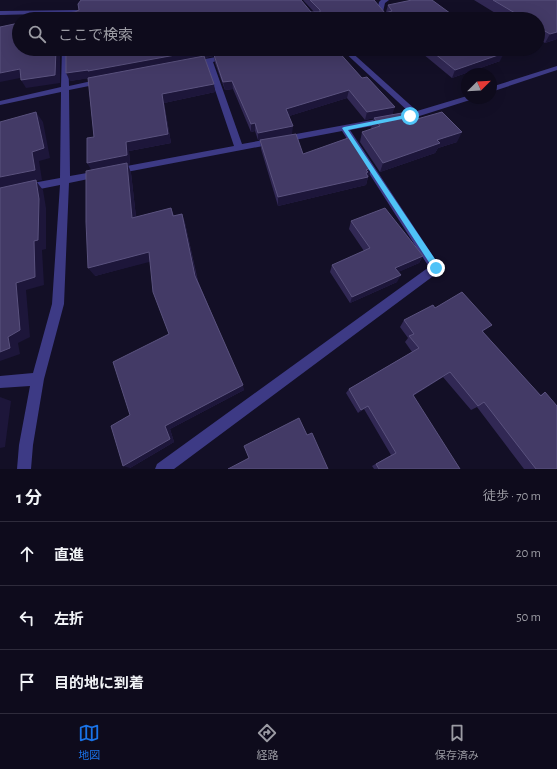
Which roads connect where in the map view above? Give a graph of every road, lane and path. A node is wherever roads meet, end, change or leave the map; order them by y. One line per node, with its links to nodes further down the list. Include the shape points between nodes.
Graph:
1 (386, 0): 5 (street, via 382,2)
2 (82, 6): 3 (street)
3 (77, 11): 4 (street)
4 (38, 12)
5 (380, 12)
6 (0, 13): 7 (street)
7 (12, 13)
8 (65, 56): 15 (street)
9 (232, 56): 11 (street)
10 (352, 56): 19 (street)
11 (209, 60): 12 (street); 21 (street)
12 (186, 65)
13 (557, 68): 16 (street)
14 (111, 79): 15 (street)
15 (65, 88): 18 (street); 22 (street)
16 (497, 88)
17 (461, 100): 19 (street)
18 (0, 103)
19 (416, 114): 20 (street)
20 (344, 128): 21 (street); 27 (street, via 436,268)
21 (240, 148): 22 (street)
22 (65, 180): 23 (street); 24 (street, via 58,304)
23 (0, 194)
24 (38, 379): 25 (street); 26 (street)
25 (0, 382)
26 (24, 469)
27 (162, 469)

